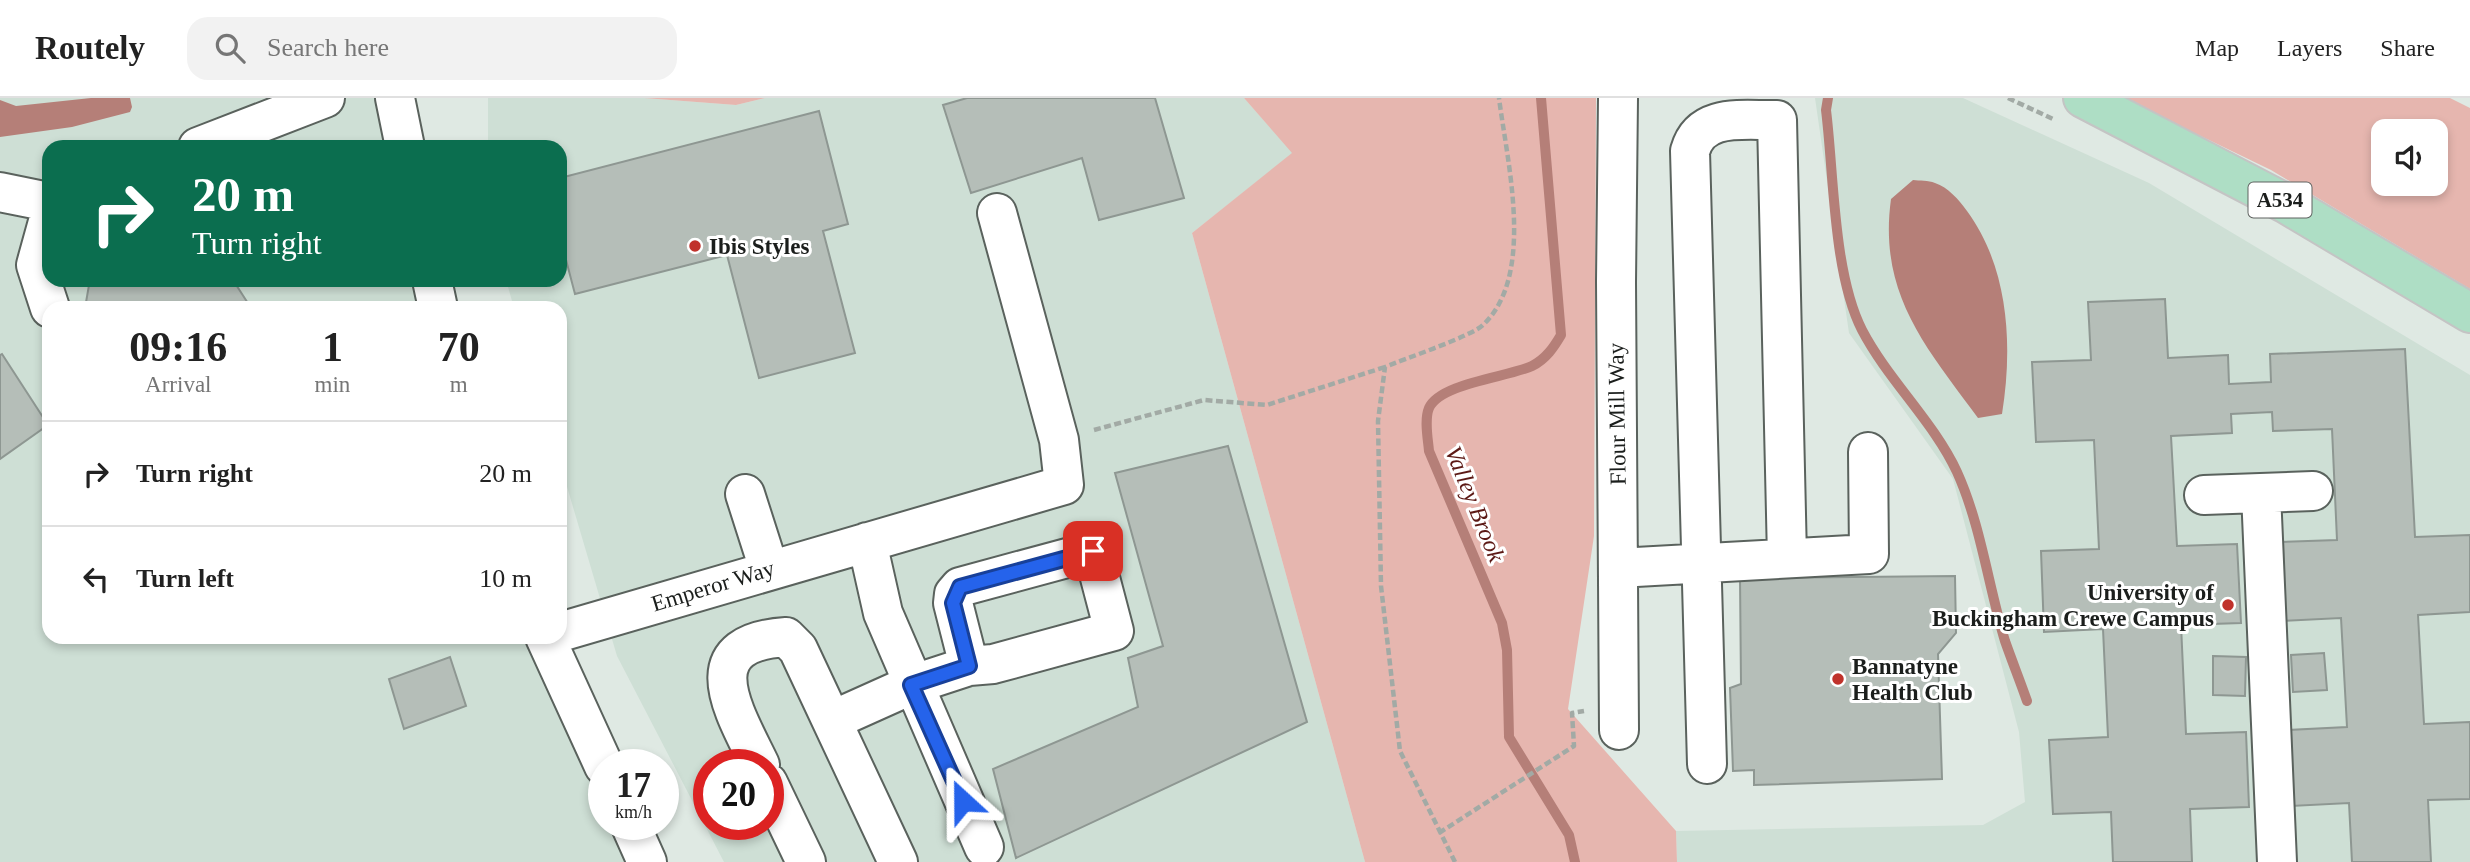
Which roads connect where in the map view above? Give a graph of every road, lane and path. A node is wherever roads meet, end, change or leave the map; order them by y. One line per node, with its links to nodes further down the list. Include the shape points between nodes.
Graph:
1 (325, 98): 6 (street)
2 (395, 98): 7 (street)
3 (1499, 98): 14 (path, via 1516,229 1503,301 1482,327)
4 (1618, 98): 24 (street, Flour Mill Way)
5 (2082, 98): 13 (main road, A534, via 2285,202)
6 (216, 140)
7 (404, 140)
8 (0, 192): 9 (street)
9 (42, 201)
10 (997, 213): 15 (street)
11 (42, 243): 12 (street, via 36,265)
12 (42, 283)
13 (2470, 313)
14 (1385, 367): 15 (path, via 1267,405 1204,400); 36 (path, via 1378,421 1381,586 1400,751)
15 (1059, 440): 21 (street, Emperor Way, via 1064,485)
16 (1868, 452): 22 (street, via 1869,554)
17 (2313, 491): 18 (street)
18 (2261, 493): 20 (street); 43 (street)
19 (745, 494): 25 (street)
20 (2204, 495)
21 (867, 542): 25 (street, Emperor Way); 29 (street, via 883,613)
22 (1787, 558): 23 (street); 23 (street, via 1777,120 1715,122 1693,138 1690,151)
23 (1702, 563): 24 (street); 34 (street)
24 (1618, 568): 30 (street, Flour Mill Way)
25 (769, 569): 26 (street, Emperor Way)
26 (567, 630)
27 (548, 644): 32 (street)
28 (969, 666): 29 (street)
29 (911, 685): 31 (street); 38 (street)
30 (1619, 717): 36 (path, via 1572,713 1574,747)
31 (833, 720): 33 (street, via 798,649 786,637 768,638 744,649 732,661 725,679 729,701); 41 (street)
32 (596, 749)
33 (752, 749)
34 (1707, 764)
35 (784, 816): 40 (street)
36 (1439, 833): 42 (path)
37 (637, 840): 39 (street)
38 (984, 847)
39 (647, 862)
40 (806, 862)
41 (898, 862)
42 (1455, 862)
43 (2277, 862)

